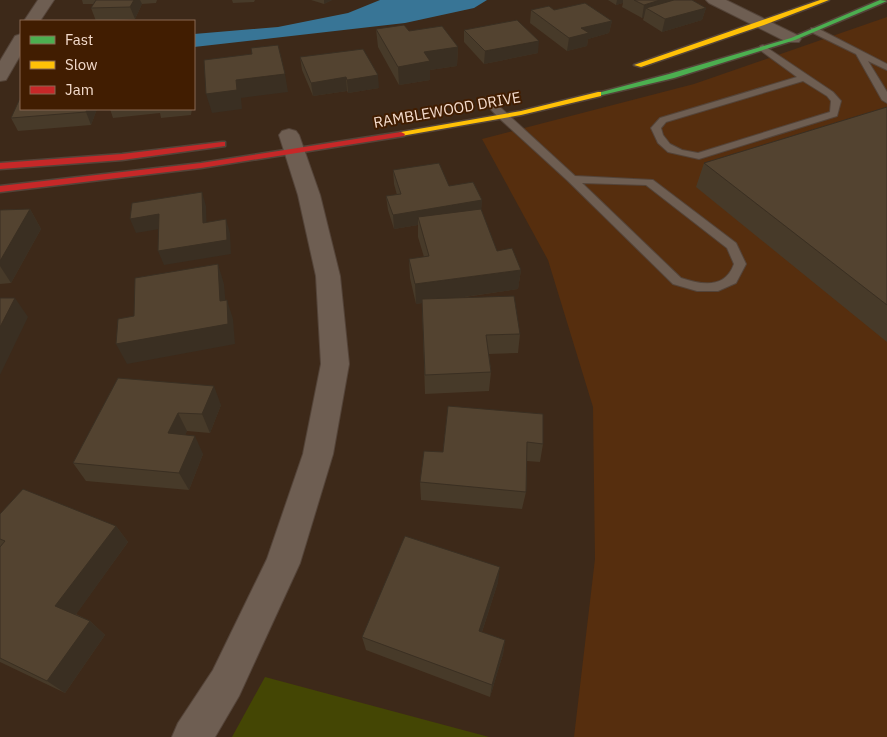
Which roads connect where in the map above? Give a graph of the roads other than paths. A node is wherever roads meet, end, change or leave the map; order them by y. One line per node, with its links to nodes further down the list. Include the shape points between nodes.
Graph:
1 (46, 0): 5 (street)
2 (714, 0): 6 (street)
3 (826, 0): 6 (street)
4 (885, 0): 7 (street, RAMBLEWOOD DRIVE)
5 (33, 20)
6 (762, 24): 8 (street); 13 (street)
7 (814, 30): 8 (street, RAMBLEWOOD DRIVE); 11 (lane)
8 (792, 39): 10 (street, RAMBLEWOOD DRIVE)
9 (20, 42): 14 (street)
10 (763, 48): 15 (lane); 18 (street, RAMBLEWOOD DRIVE, via 671,76)
11 (859, 52): 12 (lane); 17 (lane)
12 (887, 67)
13 (622, 69)
14 (0, 76)
15 (804, 78): 15 (lane, via 663,120 656,128 658,137 678,154 699,156 834,114 836,101)
16 (488, 100): 18 (lane)
17 (887, 100)
18 (502, 116): 19 (street, RAMBLEWOOD DRIVE); 22 (lane)
19 (291, 139): 23 (street, RAMBLEWOOD DRIVE, via 114,178); 24 (street, via 309,195 328,276 335,364 318,454 283,564 226,683)
20 (230, 143): 21 (street)
21 (0, 166)
22 (572, 179): 22 (lane, via 677,281 692,287 718,287 732,280 740,264 732,246 649,182)
23 (0, 188)
24 (192, 737)

